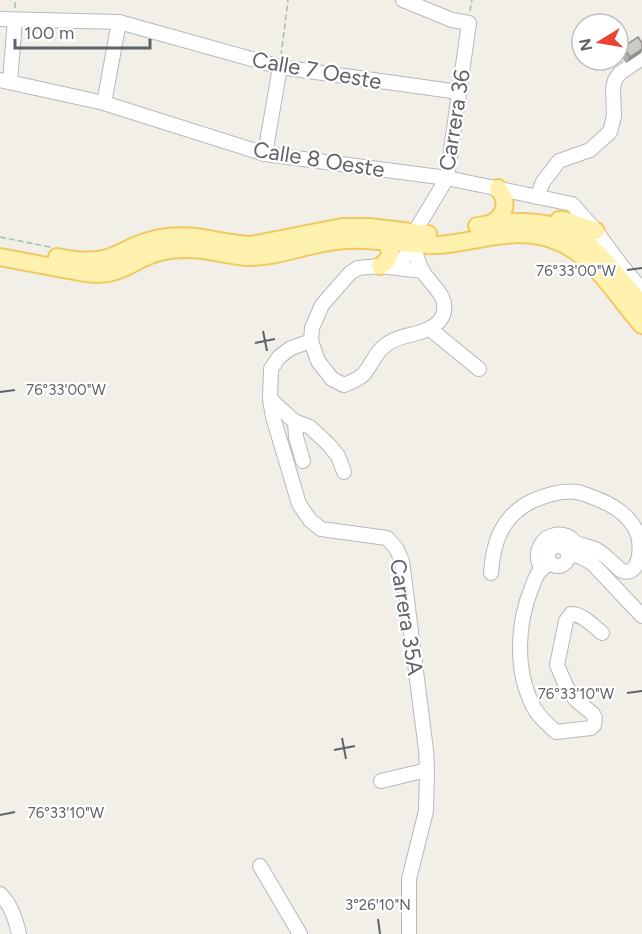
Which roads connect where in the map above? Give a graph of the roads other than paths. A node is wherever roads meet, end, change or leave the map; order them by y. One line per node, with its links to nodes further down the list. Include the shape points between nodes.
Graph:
1 (403, 0): 8 (street, Carrera 36, via 469,24)
2 (0, 20): 3 (street, Calle 7 Oeste)
3 (15, 20): 4 (street, Calle 7 Oeste); 7 (street)
4 (119, 22): 6 (street, Calle 7 Oeste); 9 (street)
5 (642, 58): 13 (street, via 615,80 610,132 590,150 559,161)
6 (280, 68): 8 (street, Calle 7 Oeste); 10 (street)
7 (5, 80): 9 (street, Calle 8 Oeste)
8 (459, 92): 11 (street, Carrera 36)
9 (104, 103): 10 (street, Calle 8 Oeste)
10 (265, 154): 11 (street, Calle 8 Oeste)
11 (447, 178): 12 (street, Calle 8 Oeste); 17 (street, Carrera 36)
12 (498, 188): 13 (street, Calle 8 Oeste); 14 (main road, via 505,209)
13 (537, 197): 16 (street, Calle 8 Oeste, via 572,204)
14 (490, 224): 15 (main road); 17 (main road)
15 (535, 224): 16 (main road, via 556,219); 24 (main road, via 561,229 585,242)
16 (596, 231): 23 (street, Calle 8 Oeste)
17 (414, 239): 18 (main road); 19 (main road, via 369,227 342,227 251,245 185,236 153,240 106,259 90,260); 21 (street, Carrera 36, via 401,261); 22 (street); 25 (main road, via 424,245 512,234 556,241 595,267)
18 (385, 241): 20 (main road, via 345,240 251,257 186,249 156,253 128,267 91,274); 21 (main road, via 390,252)
19 (0, 246)
20 (0, 258)
21 (380, 266): 22 (street); 27 (street, via 358,268 350,273 322,305)
22 (423, 271): 26 (street, via 444,302 441,319)
23 (642, 290)
24 (642, 305)
25 (642, 325)
26 (430, 328): 27 (street, via 396,338 380,351 360,378 344,385 332,379 318,361); 28 (street)
27 (310, 341): 29 (street, Carrera 35A, via 279,357 271,369)
28 (479, 369)
29 (270, 399): 30 (street); 37 (street, Carrera 35A, via 299,504 310,520 321,529 387,538 402,561)
30 (295, 422): 31 (street); 32 (street, via 310,427 329,445)
31 (303, 461)
32 (344, 472)
33 (546, 565): 34 (street, via 538,558 539,547 546,538 557,534 594,548 622,571 632,570 640,548 637,533 621,511 604,501 579,492 549,495 520,507 506,523 495,542); 35 (street, via 551,548 562,546 569,555 592,563); 36 (street, via 538,572 521,621 521,664 533,706 556,732 591,728 595,722 570,693 557,665 566,621 572,614 581,615)
34 (491, 573)
35 (642, 616)
36 (602, 633)
37 (427, 770): 38 (street); 43 (street, Carrera 35A, via 426,811 409,879)
38 (381, 781)
39 (260, 866): 42 (street)
40 (0, 894): 41 (street, via 12,912)
41 (19, 934)
42 (300, 934)
43 (409, 934)

